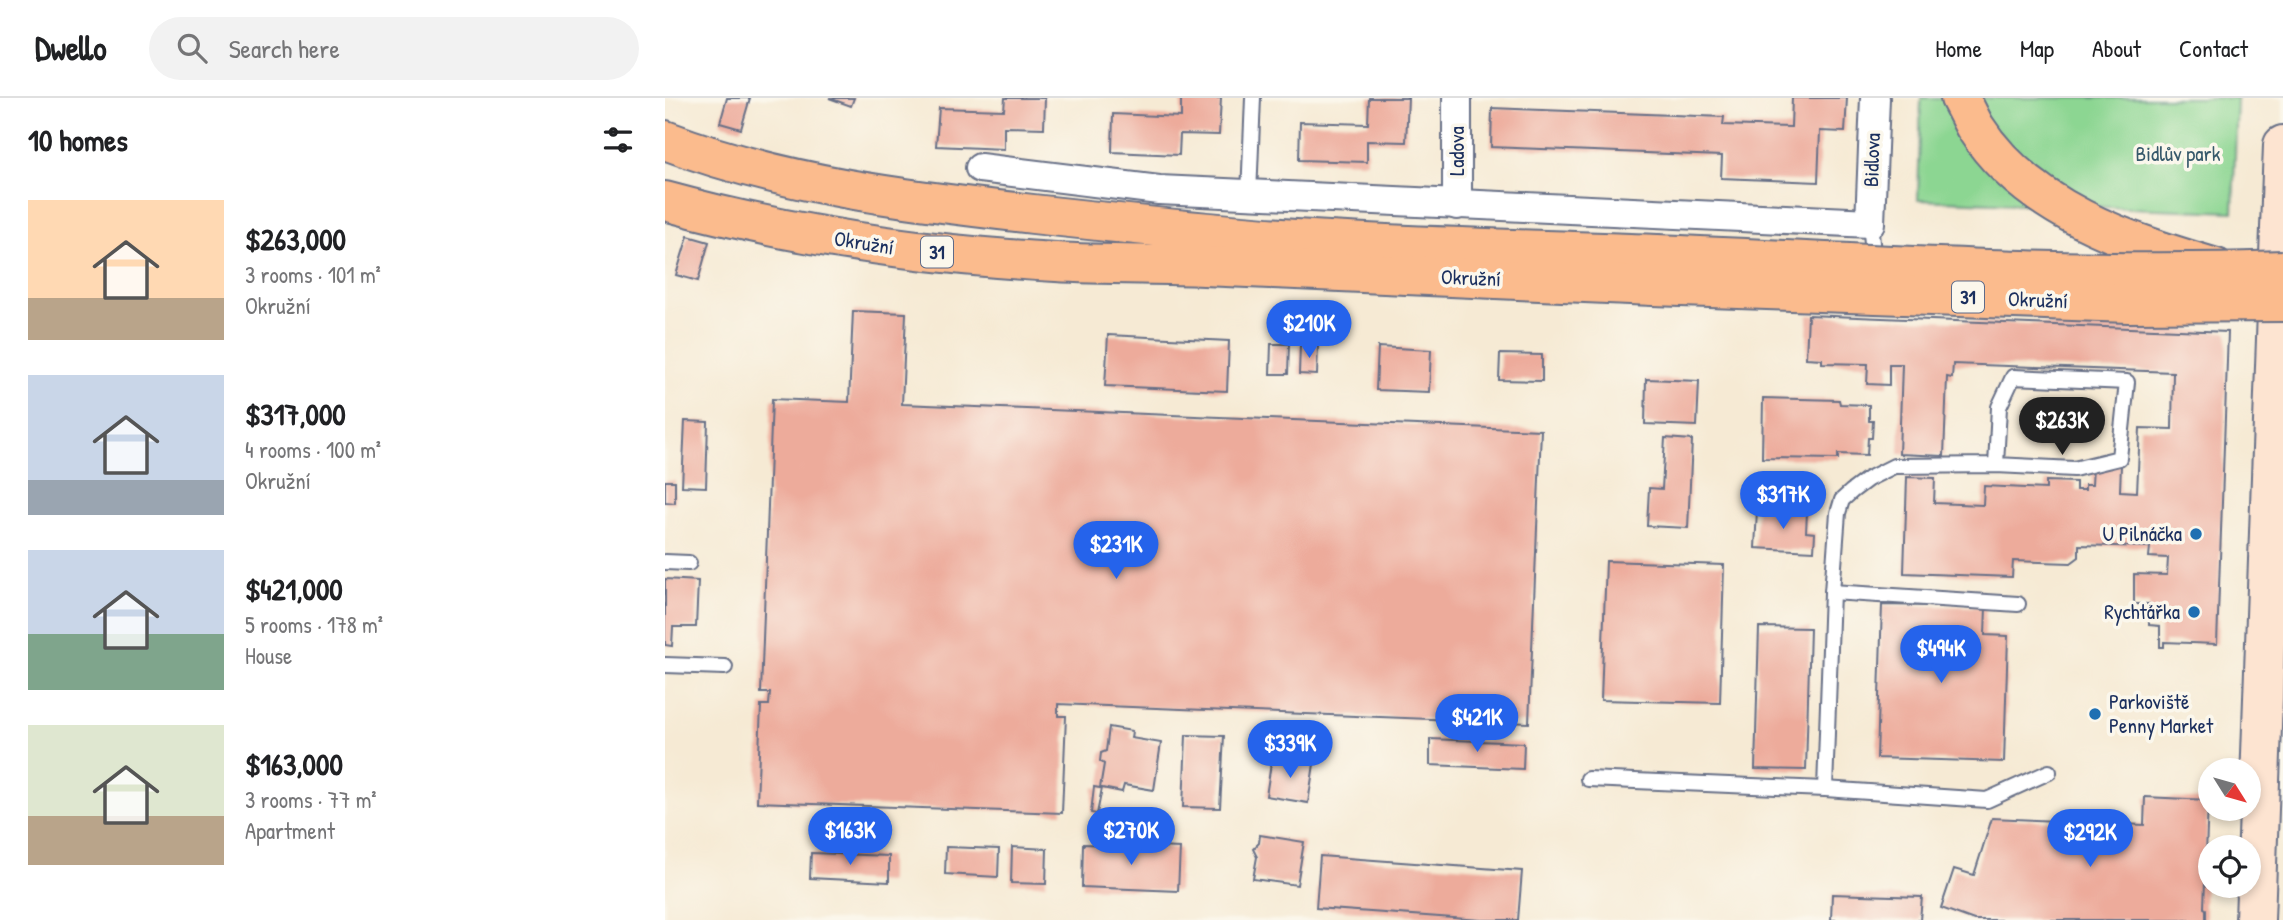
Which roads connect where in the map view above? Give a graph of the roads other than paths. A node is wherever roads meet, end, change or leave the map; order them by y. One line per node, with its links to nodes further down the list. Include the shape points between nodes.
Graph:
1 (1253, 98): 10 (lane)
2 (1457, 98): 12 (street, Ladova)
3 (1875, 98): 15 (street, Bidlova)
4 (1960, 98): 19 (main road, bridge, via 1996,154 2071,214 2130,240)
5 (665, 141): 8 (main road, 31)
6 (2283, 145): 19 (street)
7 (665, 149): 8 (main road)
8 (704, 155): 16 (main road, Okružní / 31, via 867,193 1075,219 1280,238)
9 (980, 168): 10 (street, Okružní, via 1159,190)
10 (1249, 195): 12 (street, Okružní)
11 (665, 201): 13 (main road, Okružní / 31)
12 (1457, 205): 16 (street, Okružní)
13 (704, 212): 14 (main road); 16 (main road, Okružní / 31, via 846,240 1000,258)
14 (665, 215)
15 (1870, 223): 16 (street, Okružní); 18 (lane)
16 (1674, 248): 19 (main road, Okružní / 31, bridge); 19 (main road, Okružní / 31, bridge, via 2128,303)
17 (1806, 277): 18 (lane)
18 (1875, 280): 20 (lane)
19 (2271, 284): 31 (street)
20 (2034, 285)
21 (1996, 465): 21 (lane, via 1999,407 2013,377 2127,382 2119,458 2074,469); 24 (lane, via 1894,466 1852,491 1842,500 1838,513)
22 (665, 562): 23 (lane)
23 (689, 562)
24 (1832, 592): 25 (lane); 30 (lane)
25 (2018, 604)
26 (665, 665): 27 (lane)
27 (725, 667)
28 (2049, 772): 30 (lane, via 1987,800)
29 (1588, 779): 30 (lane)
30 (1825, 789)
31 (2271, 806): 32 (street)
32 (2256, 920)

